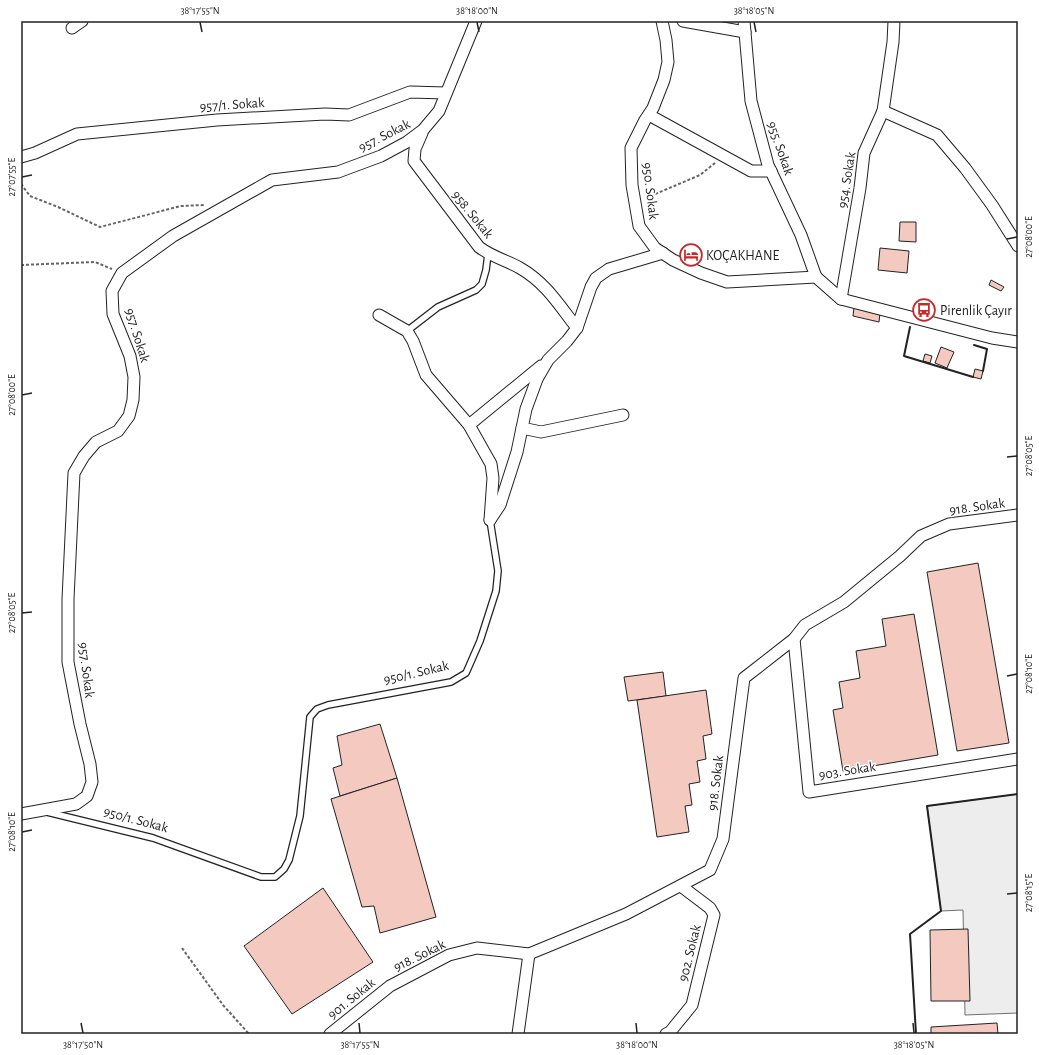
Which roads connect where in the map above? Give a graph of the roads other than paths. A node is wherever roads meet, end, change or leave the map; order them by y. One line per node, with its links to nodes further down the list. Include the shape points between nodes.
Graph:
1 (476, 21): 6 (street, 957. Sokak)
2 (662, 21): 8 (street, 950. Sokak, via 668,62 664,80)
3 (683, 21): 5 (street)
4 (894, 21): 7 (street, 954. Sokak)
5 (744, 26): 11 (street, 955. Sokak, via 751,102)
6 (446, 93): 9 (street, 957. Sokak, via 439,111); 10 (street, 957/1. Sokak, via 410,92 349,115 217,120 77,134)
7 (883, 111): 12 (street, via 937,135 992,204); 16 (street, 954. Sokak, via 864,153)
8 (649, 115): 11 (street, via 751,171); 13 (street, 950. Sokak, via 631,148 632,185 639,226)
9 (423, 130): 14 (street, 958. Sokak, via 415,148 414,161 479,247); 29 (street, 957. Sokak, via 381,156 338,172 272,180 173,236 122,273 112,291 113,314 130,356 134,377 133,400 129,416 118,431 96,442 74,473 68,662 92,782 86,796 76,804)
10 (21, 157)
11 (771, 171): 15 (street, 955. Sokak, via 802,235)
12 (1018, 246)
13 (663, 253): 15 (street, 950. Sokak, via 701,274 727,282); 18 (street, via 609,269 596,278)
14 (488, 254): 18 (street, 958. Sokak, via 518,267 537,279); 19 (lane, via 482,284 476,290 438,307)
15 (816, 278): 16 (street)
16 (841, 299): 20 (street, via 992,338)
17 (379, 315): 19 (street)
18 (577, 328): 21 (street)
19 (407, 331): 23 (street, via 426,375)
20 (1018, 342)
21 (548, 360): 23 (street); 24 (street, via 535,385)
22 (623, 415): 24 (street, via 541,432)
23 (469, 425): 26 (street, via 491,464)
24 (522, 428): 26 (street, via 500,505)
25 (1018, 515): 27 (street, 918. Sokak, via 949,524 921,536 844,602 805,625)
26 (490, 520): 29 (lane, 950/1. Sokak, via 498,571 496,592 480,642 466,673 451,682 317,709 310,717 300,816 289,860 275,877 261,877 153,838)
27 (794, 639): 28 (street, 903. Sokak, via 809,792); 31 (street, 918. Sokak, via 744,678 723,838 710,870)
28 (1018, 759)
29 (41, 810): 30 (street, 957. Sokak)
30 (21, 814)
31 (681, 886): 32 (street, 918. Sokak, via 626,914); 36 (street, 902. Sokak, via 710,908 714,915 692,1005)
32 (529, 954): 33 (street, 918. Sokak, via 477,948 450,955); 35 (street)
33 (390, 986): 34 (street, 901. Sokak)
34 (330, 1034)
35 (518, 1034)
36 (666, 1034)

